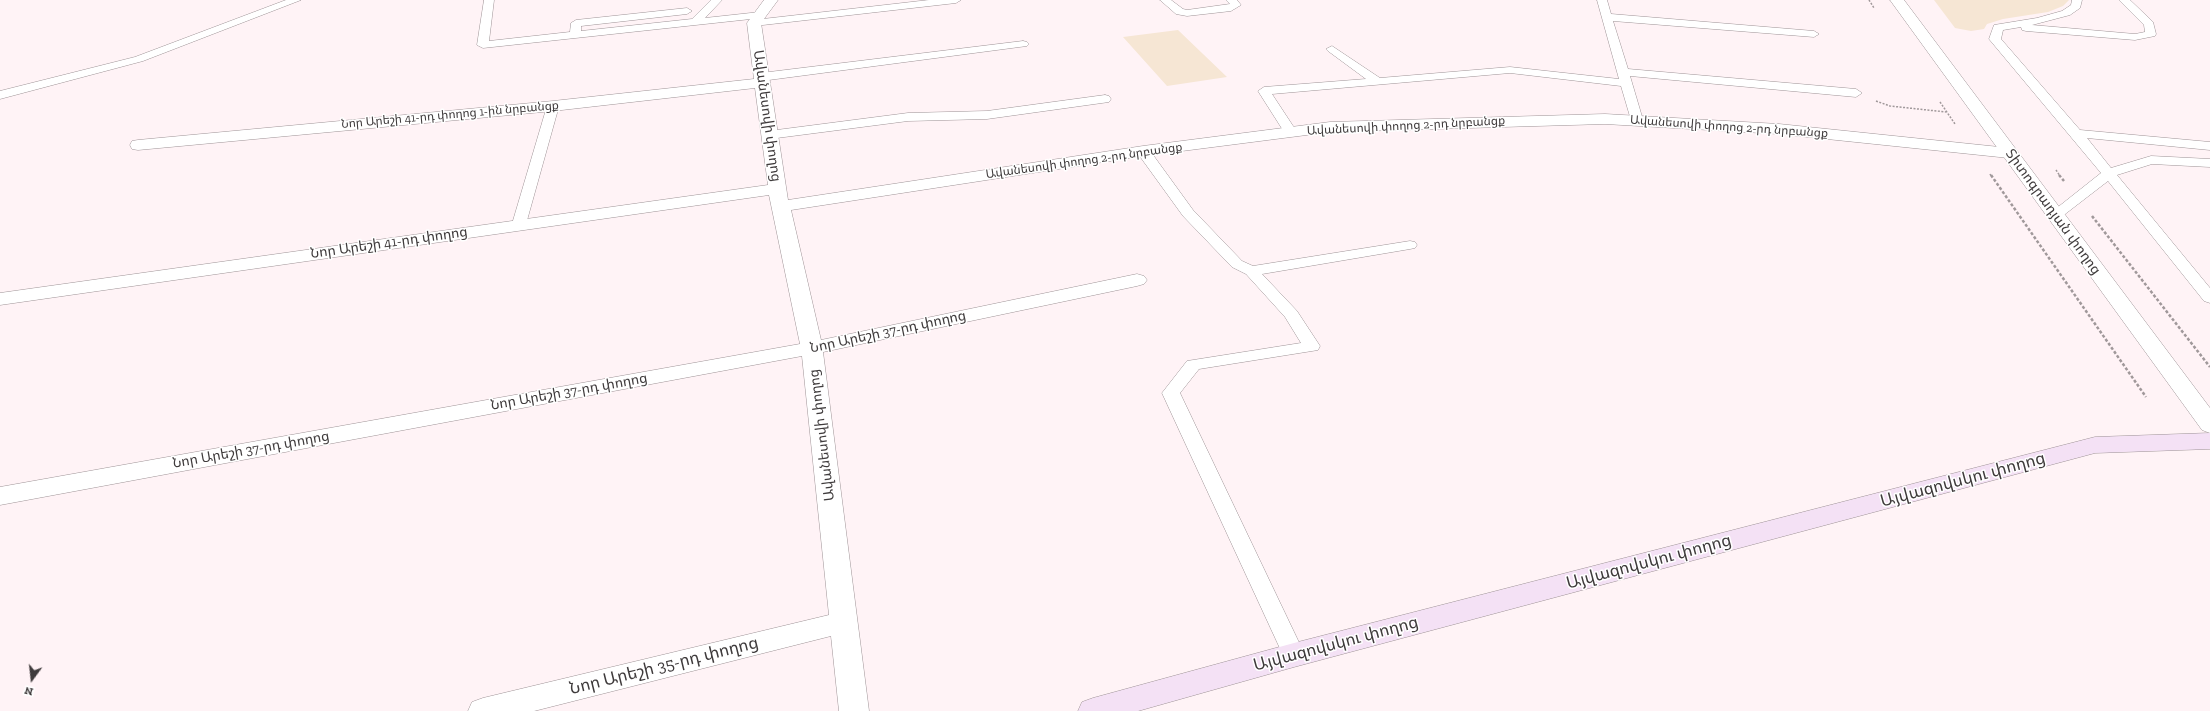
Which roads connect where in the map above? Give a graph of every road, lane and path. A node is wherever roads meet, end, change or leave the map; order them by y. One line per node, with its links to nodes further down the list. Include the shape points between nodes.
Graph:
1 (296, 0): 25 (lane, via 139,59)
2 (489, 0): 18 (lane, via 483,45)
3 (717, 0): 15 (lane)
4 (956, 0): 12 (lane)
5 (1165, 0): 6 (lane, via 1180,12 1187,13 1231,8 1236,5)
6 (1231, 0)
7 (1602, 0): 14 (lane)
8 (1869, 0): 13 (path)
9 (1897, 0): 38 (street, Տիտոգրադյան փողոց)
10 (2077, 0): 16 (lane, via 2076,6 2066,13 2038,21)
11 (2124, 0): 16 (lane, via 2149,24 2151,34 2135,36)
12 (762, 12): 15 (lane); 22 (street, Ավանեսովի փողոց)
13 (1877, 12)
14 (1607, 17): 17 (lane); 21 (lane)
15 (696, 22): 18 (lane); 18 (lane, via 695,7 576,23)
16 (1998, 26): 32 (lane, via 1995,39)
17 (1814, 34)
18 (575, 35)
19 (1023, 44): 22 (lane)
20 (1332, 49): 23 (lane)
21 (1624, 78): 23 (lane, via 1510,70); 24 (lane); 30 (lane)
22 (761, 80): 28 (street, Նոր Արեշի 41-րդ փողոց 1-ին նրբանցք); 33 (street, Ավանեսովի փողոց)
23 (1378, 81): 31 (lane, via 1264,91)
24 (1856, 93): 29 (path, via 1890,106)
25 (0, 96)
26 (1105, 99): 33 (lane, via 987,115 908,117)
27 (1938, 99): 29 (path)
28 (553, 106): 34 (street, Նոր Արեշի 41-րդ փողոց 1-ին նրբանցք); 43 (lane)
29 (1947, 112): 36 (path)
30 (1637, 120): 31 (street, Ավանեսովի փողոց 2-րդ նրբանցք, via 1330,127); 36 (street, Ավանեսովի փողոց 2-րդ նրբանցք, via 1780,129)
31 (1291, 132): 37 (street, Ավանեսովի փողոց 2-րդ նրբանցք)
32 (2076, 133): 35 (lane); 40 (lane)
33 (769, 135): 41 (street, Ավանեսովի փողոց)
34 (138, 145)
35 (2210, 146)
36 (1973, 149): 38 (street, Ավանեսովի փողոց 2-րդ նրբանցք); 50 (path)
37 (1144, 151): 41 (street, Ավանեսովի փողոց 2-րդ նրբանցք); 45 (lane, via 1188,212 1236,264)
38 (2009, 153): 42 (street, Տիտոգրադյան փողոց)
39 (2210, 163): 40 (lane, via 2151,160)
40 (2109, 174): 42 (lane); 47 (lane)
41 (780, 197): 43 (street, Նոր Արեշի 41-րդ փողոց); 49 (street, Ավանեսովի փողոց)
42 (2055, 215): 51 (street, Տիտոգրադյան փողոց)
43 (519, 224): 48 (street, Նոր Արեշի 41-րդ փողոց)
44 (1410, 245): 45 (lane)
45 (1251, 271): 55 (lane, via 1291,314 1312,346 1193,365 1171,393)
46 (1137, 280): 49 (street, Նոր Արեշի 37-րդ փողոց)
47 (2210, 298)
48 (0, 299)
49 (812, 348): 53 (street, Նոր Արեշի 37-րդ փողոց); 54 (street, Ավանեսովի փողոց)
50 (2146, 397)
51 (2210, 425)
52 (2210, 441): 55 (main road, Այվազովսկու փողոց, via 2095,445)
53 (0, 496)
54 (844, 622): 56 (street, Նոր Արեշի 35-րդ փողոց); 57 (street, Ավանեսովի փողոց)
55 (1294, 655): 58 (main road, Այվազովսկու փողոց)
56 (483, 711)
57 (854, 711)
58 (1093, 711)

